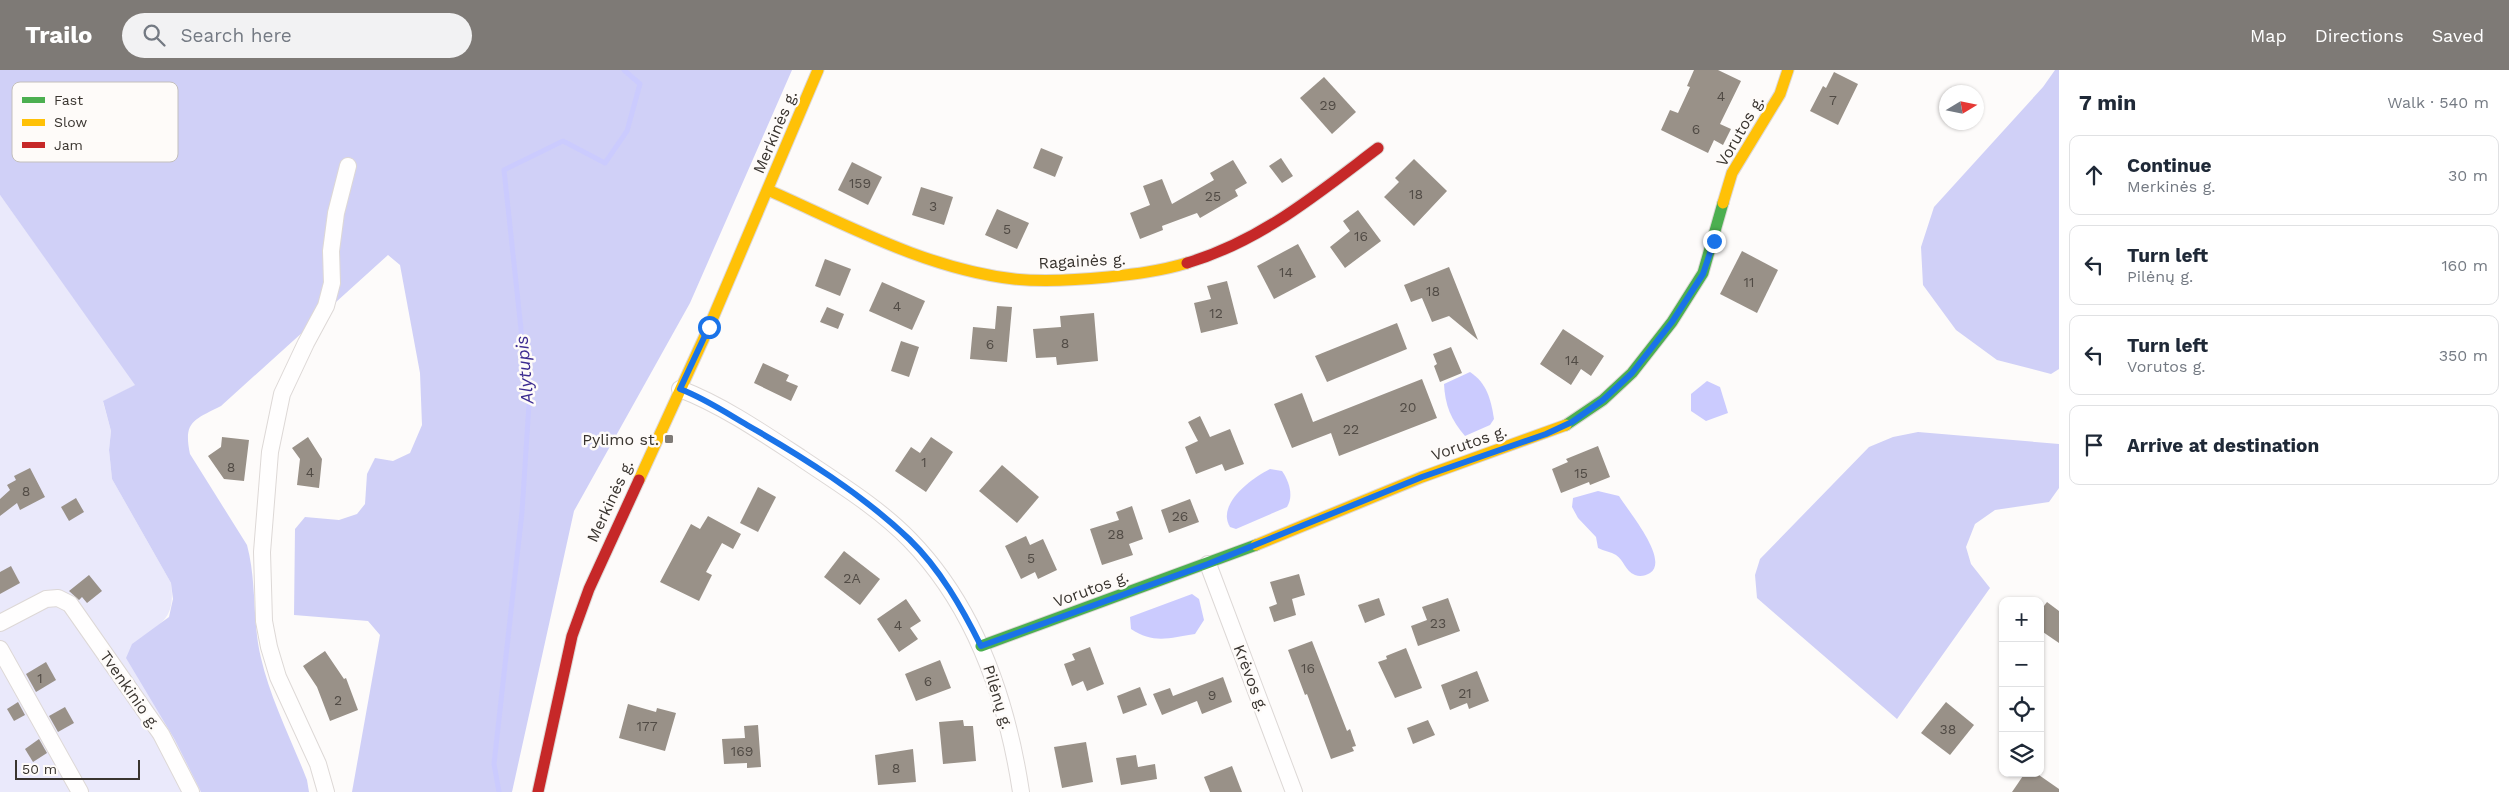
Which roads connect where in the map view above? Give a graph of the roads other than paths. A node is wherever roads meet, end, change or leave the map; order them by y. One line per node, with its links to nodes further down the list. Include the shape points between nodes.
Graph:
1 (818, 70): 5 (street, Merkinės g.)
2 (1788, 70): 7 (street, Vorutos g., via 1780,94 1732,173 1703,274 1672,322 1632,373 1603,400 1572,422 1546,434 1422,477)
3 (1378, 148): 5 (street, Ragainės g., via 1276,223 1220,252 1166,269 1078,280 1044,281 972,271 872,236)
4 (348, 166): 13 (street, via 336,213 331,251 332,283 326,306 280,402 270,452 262,552 268,647 318,764)
5 (768, 190): 6 (street, Merkinės g.)
6 (680, 389): 9 (street, Pilėnų g., via 776,441 830,477 903,534 938,573); 14 (street, Merkinės g., via 589,589 572,636)
7 (1208, 564): 9 (street, Vorutos g.); 16 (street, Krėvos g.)
8 (0, 623): 12 (street, Tvenkinio g., via 46,599 58,598 70,604 161,734)
9 (981, 646): 15 (street, Pilėnų g., via 1002,705)
10 (0, 649): 11 (street)
11 (80, 792)
12 (190, 792)
13 (326, 792)
14 (538, 792)
15 (1021, 792)
16 (1294, 792)

